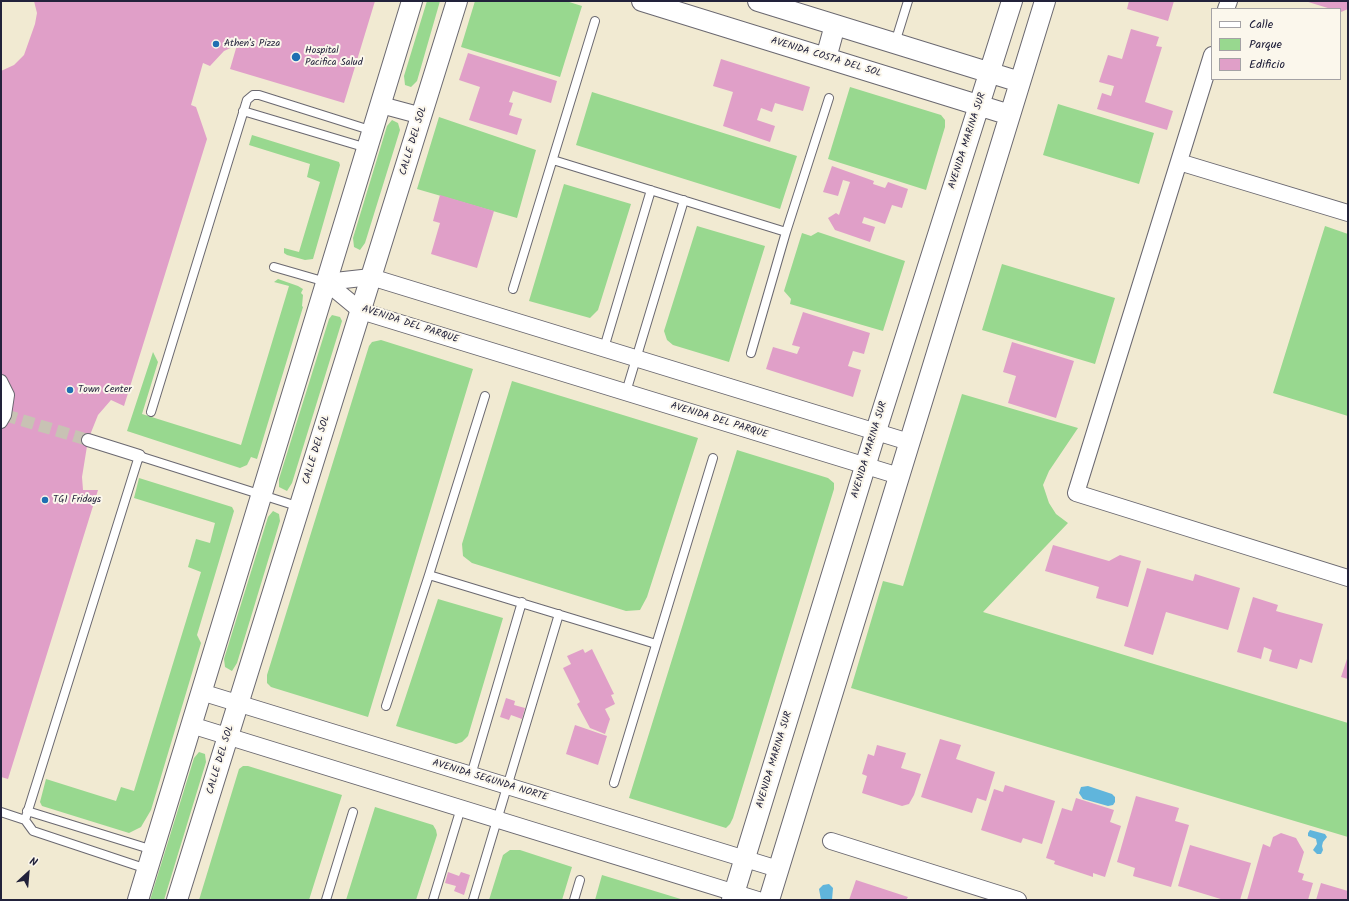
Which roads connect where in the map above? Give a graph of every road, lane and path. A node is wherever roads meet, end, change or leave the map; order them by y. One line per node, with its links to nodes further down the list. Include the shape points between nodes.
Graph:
1 (412, 1): 16 (street)
2 (457, 1): 20 (street, CALLE DEL SOL)
3 (642, 1): 11 (street, AVENIDA COSTA DEL SOL)
4 (758, 1): 9 (street)
5 (908, 1): 10 (lane)
6 (1012, 1): 13 (street, AVENIDA MARINA SUR)
7 (1045, 1): 14 (street)
8 (595, 21): 22 (lane)
9 (835, 25): 10 (street); 11 (street)
10 (895, 43): 13 (street)
11 (826, 58): 17 (street, AVENIDA COSTA DEL SOL)
12 (1211, 58): 23 (street)
13 (990, 72): 14 (street); 17 (street, AVENIDA MARINA SUR)
14 (1020, 82): 19 (street)
15 (829, 98): 27 (lane)
16 (381, 105): 20 (street); 21 (street)
17 (979, 105): 19 (street, AVENIDA COSTA DEL SOL); 41 (street, AVENIDA MARINA SUR)
18 (243, 111): 21 (lane); 21 (lane, via 247,100 253,95 259,96); 39 (lane)
19 (1010, 115): 43 (street)
20 (422, 116): 29 (street, CALLE DEL SOL)
21 (370, 140): 30 (street)
22 (553, 160): 24 (lane); 31 (lane)
23 (1179, 162): 26 (street); 51 (street, via 1076,493)
24 (651, 190): 25 (lane); 33 (lane)
25 (684, 200): 27 (lane); 35 (lane)
26 (1348, 213)
27 (786, 232): 34 (lane)
28 (274, 267): 30 (lane)
29 (371, 277): 30 (street); 32 (street, CALLE DEL SOL); 33 (street)
30 (326, 282): 32 (street, AVENIDA DEL PARQUE); 48 (street)
31 (513, 289)
32 (361, 311): 37 (street, AVENIDA DEL PARQUE); 49 (street, CALLE DEL SOL)
33 (604, 348): 35 (street)
34 (751, 353)
35 (636, 358): 37 (lane); 41 (street)
36 (1, 380): 40 (street, via 8,395 5,415)
37 (626, 392): 46 (street, AVENIDA DEL PARQUE)
38 (485, 396): 50 (lane)
39 (151, 412)
40 (1, 422)
41 (876, 432): 43 (street); 46 (street, AVENIDA MARINA SUR)
42 (88, 440): 44 (street)
43 (909, 442): 47 (street)
44 (139, 456): 48 (lane); 64 (lane)
45 (713, 458): 54 (lane)
46 (865, 466): 47 (street, AVENIDA DEL PARQUE); 71 (street, AVENIDA MARINA SUR)
47 (899, 476): 73 (street)
48 (262, 494): 49 (lane); 55 (street)
49 (300, 506): 56 (street, CALLE DEL SOL)
50 (429, 574): 52 (lane); 57 (lane)
51 (1348, 578)
52 (522, 602): 53 (lane); 60 (lane)
53 (559, 614): 54 (lane); 62 (lane)
54 (656, 644): 61 (lane)
55 (201, 692): 56 (street, AVENIDA SEGUNDA NORTE); 58 (street)
56 (238, 704): 59 (street, CALLE DEL SOL); 60 (street, AVENIDA SEGUNDA NORTE)
57 (386, 706)
58 (191, 725): 59 (street); 70 (street)
59 (228, 737): 63 (street); 78 (street, CALLE DEL SOL)
60 (471, 775): 62 (street, AVENIDA SEGUNDA NORTE)
61 (614, 783)
62 (507, 786): 68 (lane); 71 (street, AVENIDA SEGUNDA NORTE)
63 (460, 808): 68 (street); 80 (lane)
64 (27, 811): 67 (lane); 70 (lane)
65 (1, 812): 67 (lane)
66 (353, 812): 79 (lane)
67 (25, 820): 72 (lane, via 33,831)
68 (498, 820): 76 (street); 81 (lane)
69 (831, 842): 75 (street)
70 (153, 850): 72 (street)
71 (744, 859): 73 (street, AVENIDA SEGUNDA NORTE); 76 (street, AVENIDA MARINA SUR)
72 (147, 869): 77 (street)
73 (778, 870): 84 (street)
74 (580, 880): 82 (lane)
75 (975, 894): 85 (street)
76 (733, 896): 83 (street)
77 (138, 900)
78 (177, 900)
79 (326, 900)
80 (433, 900)
81 (473, 900)
82 (574, 900)
83 (758, 900)
84 (768, 900)
85 (1018, 900)

